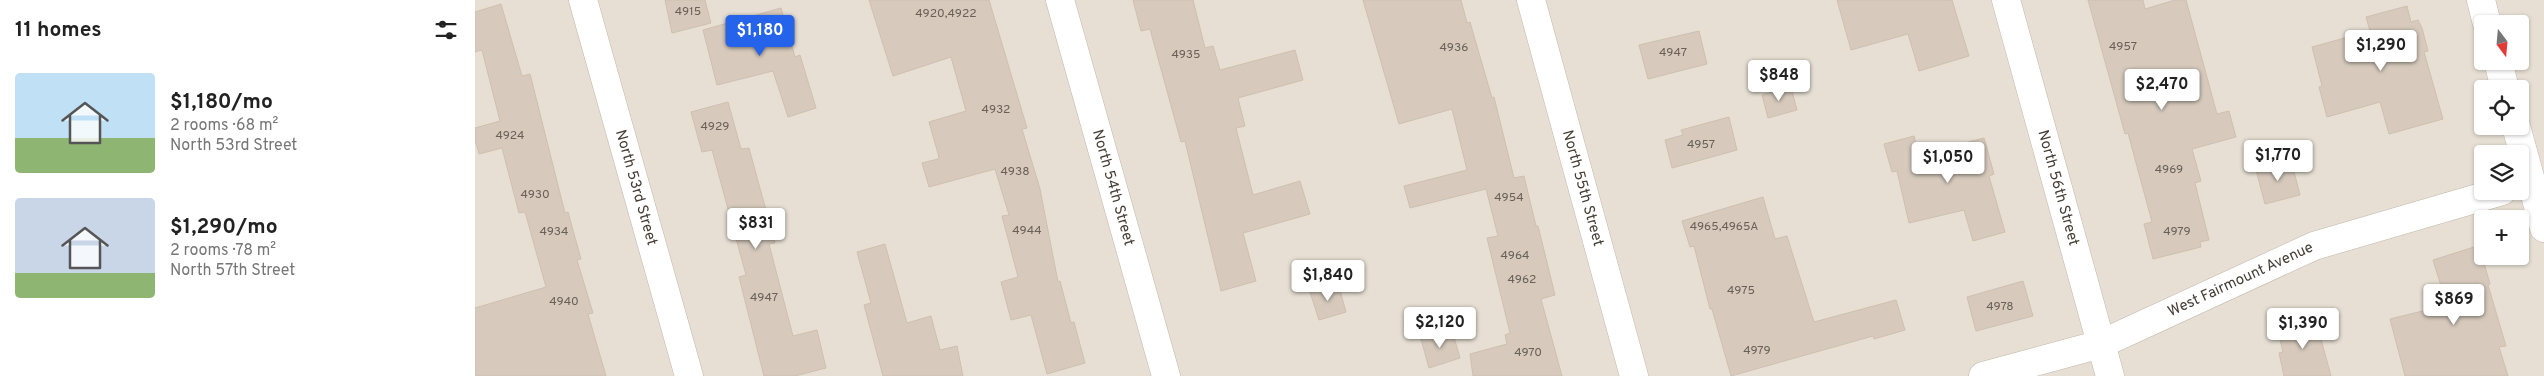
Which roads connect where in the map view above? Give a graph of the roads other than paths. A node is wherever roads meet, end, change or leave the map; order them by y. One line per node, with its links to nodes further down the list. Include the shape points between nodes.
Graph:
1 (583, 0): 12 (street, North 53rd Street)
2 (1060, 0): 13 (street, North 54th Street)
3 (1531, 0): 14 (street, North 55th Street)
4 (2006, 0): 11 (street, North 56th Street)
5 (2481, 0): 6 (street)
6 (2485, 15)
7 (2518, 135): 8 (street)
8 (2532, 184): 10 (street)
9 (2474, 199): 11 (street, West Fairmount Avenue, via 2313,246)
10 (2544, 228)
11 (2101, 344): 15 (street, West Fairmount Avenue); 16 (street, North 56th Street)
12 (689, 376)
13 (1166, 376)
14 (1635, 376)
15 (1983, 376)
16 (2110, 376)

